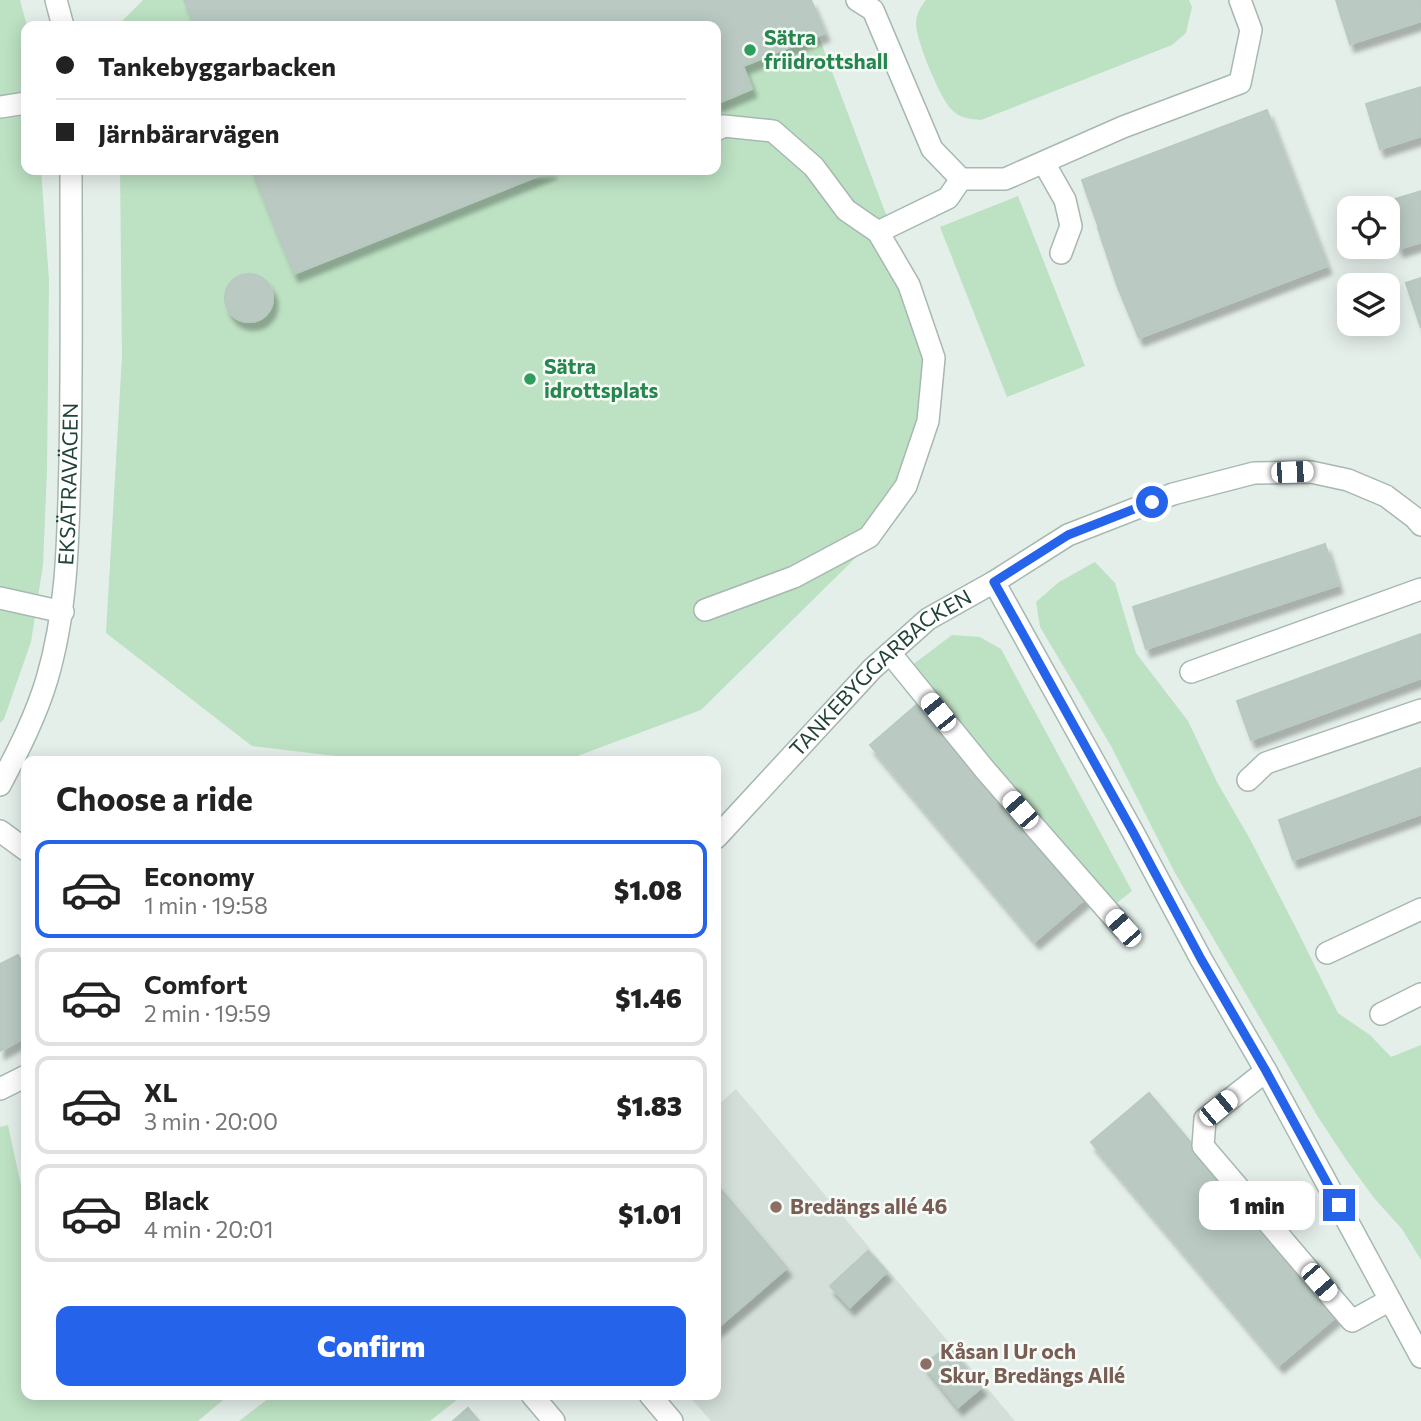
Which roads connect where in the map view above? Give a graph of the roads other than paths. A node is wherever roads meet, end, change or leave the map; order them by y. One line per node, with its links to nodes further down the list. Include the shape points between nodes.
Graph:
1 (57, 0): 4 (street)
2 (857, 0): 10 (street, via 873,10 932,149)
3 (1240, 0): 8 (street, via 1251,30 1240,83)
4 (62, 21)
5 (21, 104): 6 (street)
6 (0, 107)
7 (721, 128): 11 (street, via 773,131 814,167 846,210)
8 (1044, 163): 10 (street, via 1005,179); 12 (street, via 1065,200 1071,226)
9 (71, 175): 18 (street, EKSÄTRAVÄGEN, via 68,554)
10 (961, 179): 11 (street, via 948,198)
11 (878, 232): 17 (street, via 909,285 934,358 928,421 906,486 869,537 793,577)
12 (1061, 253)
13 (1421, 526): 14 (street, TANKEBYGGARBACKEN, via 1386,496 1348,480 1311,472 1255,473 1173,494 1068,535)
14 (994, 582): 19 (street, TANKEBYGGARBACKEN, via 928,619); 32 (street)
15 (1421, 589): 20 (street)
16 (0, 598): 18 (street)
17 (705, 610)
18 (62, 612): 23 (street, EKSÄTRAVÄGEN, via 47,678)
19 (890, 653): 25 (street, TANKEBYGGARBACKEN); 28 (street)
20 (1191, 672)
21 (1421, 710): 22 (street, via 1266,762)
22 (1248, 780)
23 (0, 785)
24 (0, 831): 26 (street)
25 (721, 833)
26 (21, 846)
27 (1421, 909): 29 (street)
28 (1123, 928)
29 (1327, 953)
30 (1421, 994): 31 (street)
31 (1381, 1014)
32 (1266, 1071): 35 (street); 35 (street, via 1205,1119 1203,1146 1352,1321)
33 (21, 1078): 34 (street)
34 (0, 1089)
35 (1390, 1300): 36 (street)
36 (1421, 1357)
37 (536, 1400): 39 (street)
38 (654, 1400): 40 (street)
39 (554, 1421)
40 (672, 1421)

